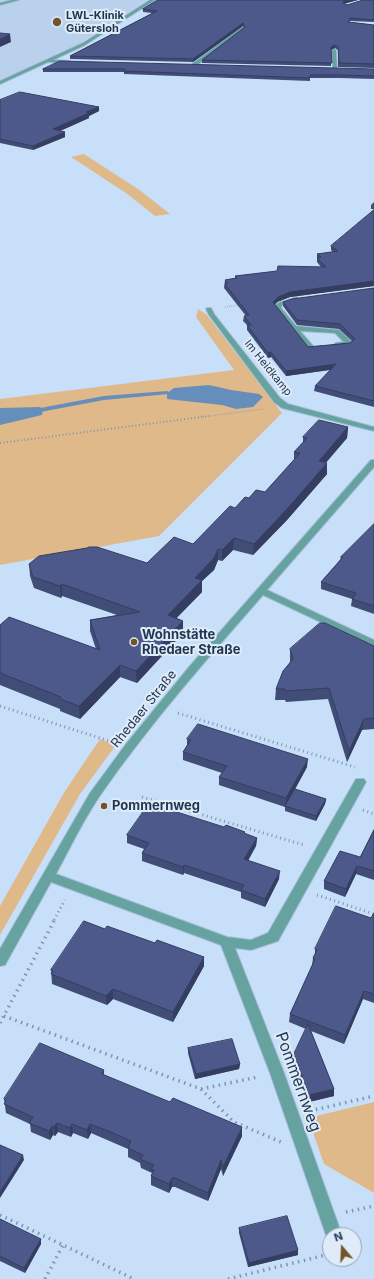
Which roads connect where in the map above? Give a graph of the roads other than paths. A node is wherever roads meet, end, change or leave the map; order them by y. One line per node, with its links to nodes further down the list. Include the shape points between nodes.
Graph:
1 (17, 0): 3 (street)
2 (152, 0): 6 (street, via 84,44)
3 (0, 4)
4 (243, 28): 9 (street)
5 (334, 50): 12 (street)
6 (49, 61): 7 (street); 14 (street)
7 (79, 62)
8 (186, 65): 9 (street)
9 (194, 65): 10 (street)
10 (202, 65)
11 (328, 68): 12 (street)
12 (335, 69): 13 (street)
13 (343, 69)
14 (0, 83)
15 (305, 298): 17 (street, via 280,304 277,308)
16 (209, 309): 18 (street, Im Heidkamp, via 277,400 285,406)
17 (294, 328): 17 (street, via 312,349 349,344 337,331)
18 (374, 429)
19 (374, 462): 20 (street, Rhedaer Straße)
20 (262, 591): 21 (street); 23 (street, Rhedaer Straße, via 193,669 130,747 94,796)
21 (374, 644)
22 (360, 782): 24 (street, via 273,937 251,945)
23 (49, 876): 24 (street); 25 (street, Rhedaer Straße)
24 (226, 942): 26 (street, Pommernweg, via 277,1073)
25 (0, 961)
26 (331, 1227)

